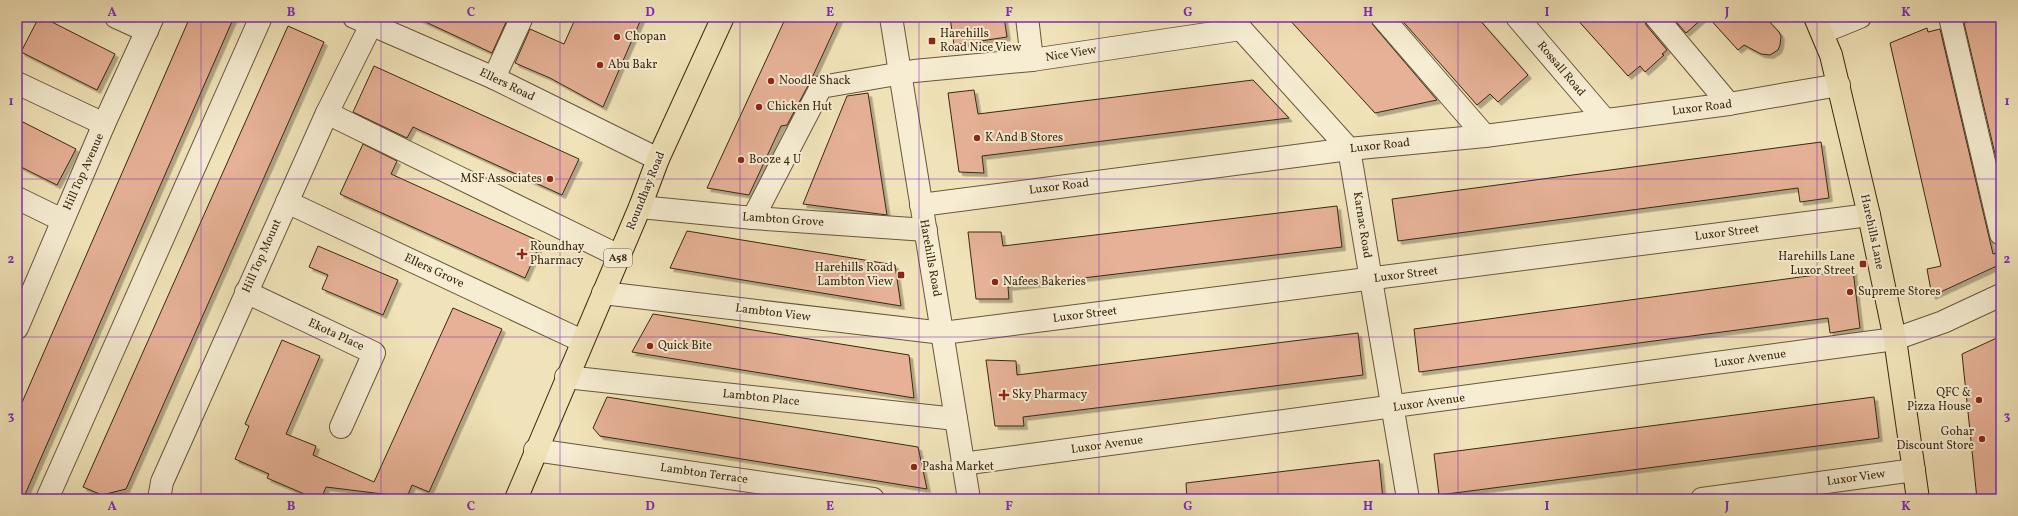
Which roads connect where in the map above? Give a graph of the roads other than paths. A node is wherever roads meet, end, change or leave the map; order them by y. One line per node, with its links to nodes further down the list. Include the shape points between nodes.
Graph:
1 (116, 17): 15 (street)
2 (261, 17): 55 (street)
3 (522, 17): 19 (street)
4 (723, 17): 28 (main road, Roundhay Road / A58)
5 (891, 17): 18 (street, Harehills Road)
6 (907, 17): 18 (street, Harehills Road)
7 (1027, 17): 17 (street)
8 (1382, 17): 26 (street)
9 (1517, 17): 24 (street, Rossall Road)
10 (1656, 17): 22 (street)
11 (1860, 17): 16 (street)
12 (1950, 17): 37 (street)
13 (367, 20): 19 (street, Ellers Road); 23 (street, Hill Top Mount)
14 (1236, 23): 17 (street, Nice View); 27 (street)
15 (150, 24): 25 (street, Hill Top Avenue)
16 (1819, 24): 21 (main road, Harehills Lane)
17 (1032, 60): 18 (street, Nice View)
18 (907, 72): 31 (street, Harehills Road); 34 (street, Nice View, via 821,87)
19 (494, 78): 28 (street, Ellers Road)
20 (17, 83): 25 (street)
21 (1839, 85): 22 (street, Luxor Road); 33 (main road, Harehills Lane)
22 (1729, 104): 24 (street, Luxor Road)
23 (327, 113): 30 (street, Hill Top Mount); 38 (street)
24 (1605, 120): 26 (street, Luxor Road)
25 (104, 124): 35 (street, Hill Top Avenue)
26 (1485, 136): 27 (street, Luxor Road)
27 (1349, 149): 31 (street, Luxor Road); 39 (street, Karnac Road)
28 (658, 159): 32 (main road, Roundhay Road / A58)
29 (17, 198): 35 (street)
30 (287, 202): 40 (street, Hill Top Mount); 47 (street, Ellers Grove)
31 (927, 204): 36 (street, Harehills Road); 45 (street, Harehills Road)
32 (640, 207): 34 (street, Lambton Grove); 38 (main road, Roundhay Road / A58)
33 (1869, 215): 39 (street, Luxor Street); 46 (main road, Harehills Lane)
34 (753, 218): 36 (street, Lambton Grove)
35 (62, 220): 43 (street, Hill Top Avenue)
36 (926, 230): 45 (street, Harehills Road)
37 (2001, 234)
38 (619, 256): 41 (main road, Roundhay Road / A58)
39 (1371, 279): 45 (street, Luxor Street); 49 (street, Karnac Road)
40 (246, 292): 51 (street, Ekota Place, via 374,353); 56 (street, Hill Top Mount, via 162,482)
41 (603, 293): 45 (street, Lambton View); 47 (main road, Roundhay Road / A58)
42 (2001, 295): 46 (street, Luxor Avenue, via 1943,322)
43 (22, 303): 44 (street, Hill Top Avenue)
44 (17, 328)
45 (949, 332): 50 (street, Harehills Road); 53 (street, Harehills Road)
46 (1895, 339): 49 (street, Luxor Avenue); 54 (main road, Harehills Lane)
47 (582, 341): 48 (main road, Roundhay Road / A58)
48 (566, 377): 50 (street, Lambton Place); 52 (main road, Roundhay Road / A58)
49 (1392, 408): 53 (street, Luxor Avenue); 61 (street, Karnac Road)
50 (956, 419): 53 (street, Harehills Road)
51 (341, 427)
52 (535, 450): 57 (main road, Roundhay Road / A58); 58 (street, Lambton Terrace)
53 (968, 464): 59 (street, Harehills Road); 60 (street, Harehills Road)
54 (1914, 470): 62 (street, Luxor View); 63 (main road, Harehills Lane)
55 (47, 499)
56 (159, 499)
57 (516, 499)
58 (874, 499)
59 (968, 499)
60 (980, 499)
61 (1408, 499)
62 (1702, 499)
63 (1918, 499)

